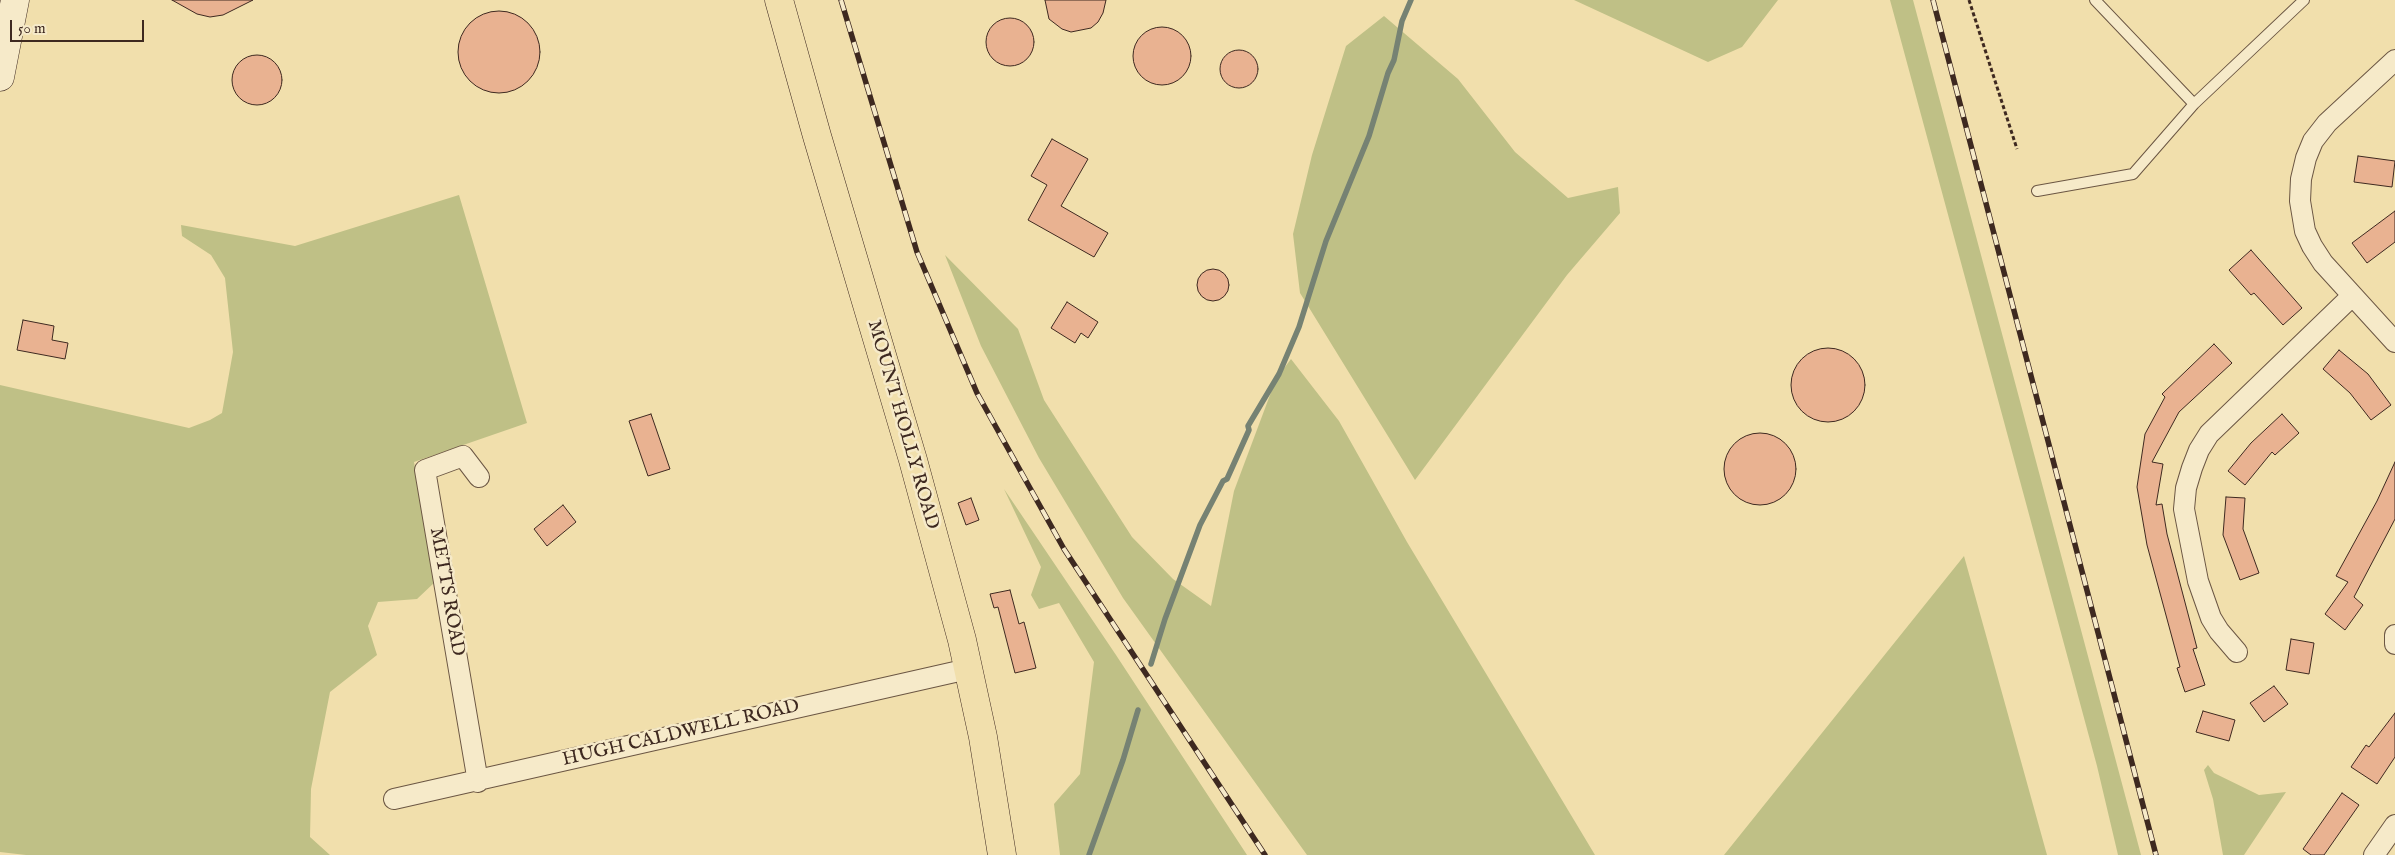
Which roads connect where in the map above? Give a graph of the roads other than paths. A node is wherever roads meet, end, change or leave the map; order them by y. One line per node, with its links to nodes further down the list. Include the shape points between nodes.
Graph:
1 (15, 0): 6 (street)
2 (779, 0): 15 (main road, MOUNT HOLLY ROAD, via 913,460)
3 (2095, 0): 7 (lane)
4 (2304, 0): 7 (lane)
5 (2395, 60): 9 (street, via 2327,123 2313,141 2301,179 2300,201 2305,232 2323,262)
6 (0, 78)
7 (2194, 104): 8 (lane, via 2133,174)
8 (2037, 191)
9 (2352, 296): 10 (street); 14 (street, via 2209,434 2192,468 2184,509 2198,581 2211,618)
10 (2395, 342)
11 (478, 477): 16 (street, METTS ROAD, via 463,456 425,470)
12 (2395, 635): 13 (street)
13 (2395, 644)
14 (2237, 652)
15 (968, 669): 16 (street, HUGH CALDWELL ROAD); 19 (main road, MOUNT HOLLY ROAD, via 983,737)
16 (478, 782): 17 (street, HUGH CALDWELL ROAD)
17 (394, 799)
18 (2395, 825): 20 (street)
19 (1002, 855)
20 (2374, 855)

